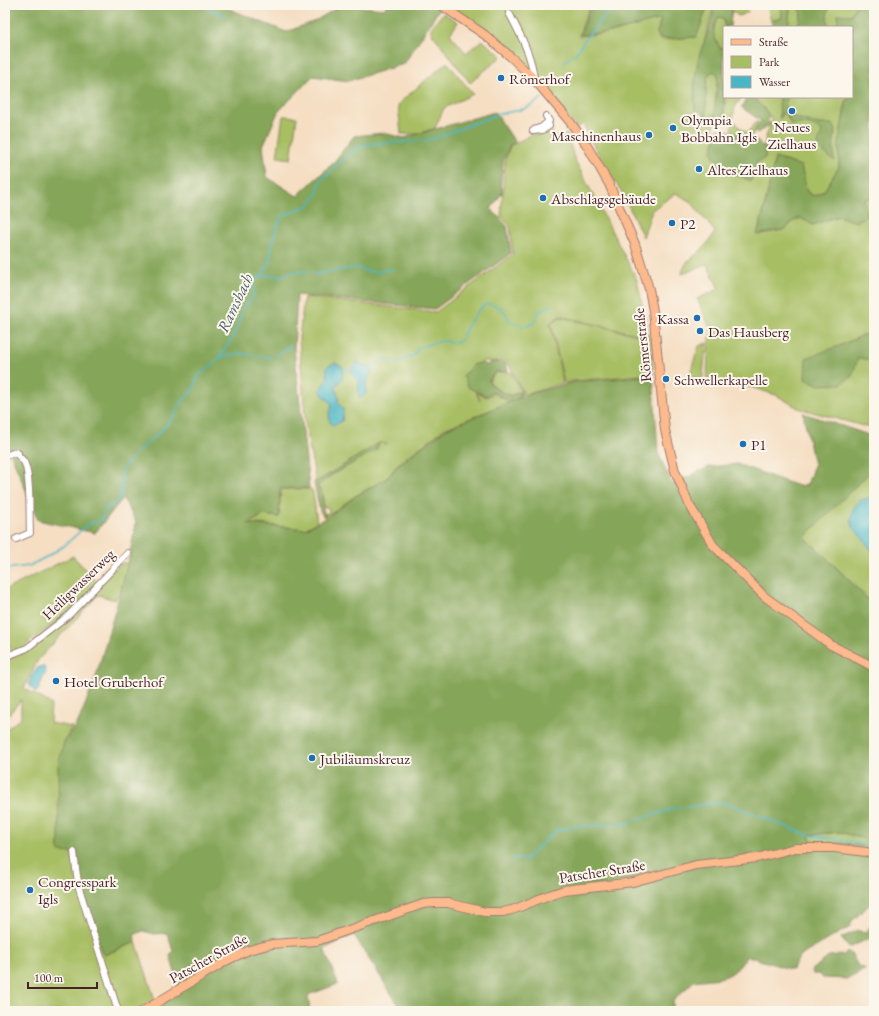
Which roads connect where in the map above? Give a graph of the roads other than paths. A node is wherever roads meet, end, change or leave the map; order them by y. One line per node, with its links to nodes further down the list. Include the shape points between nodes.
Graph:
1 (441, 5): 3 (main road, Römerstraße, via 490,39)
2 (510, 13): 3 (street, via 528,54)
3 (534, 79): 12 (main road, Römerstraße, via 586,144 614,193 636,244 653,311 665,430 675,471 689,504 713,545 764,596 831,645)
4 (546, 116): 5 (street, via 549,121 533,131 543,130)
5 (549, 126)
6 (15, 452): 7 (street); 8 (street); 9 (street, via 26,467 30,533)
7 (5, 456)
8 (24, 457)
9 (16, 539)
10 (128, 553): 11 (street, Heiligwasserweg, via 70,614 25,649)
11 (5, 657)
12 (874, 667)
13 (74, 852): 15 (street, via 80,888)
14 (874, 853): 16 (main road, Patscher Straße, via 834,848 794,848 757,858 696,865 633,882 564,890 515,910 503,912 485,912 441,903 423,904 317,941 272,944 249,950)
15 (118, 1011)
16 (143, 1011)

